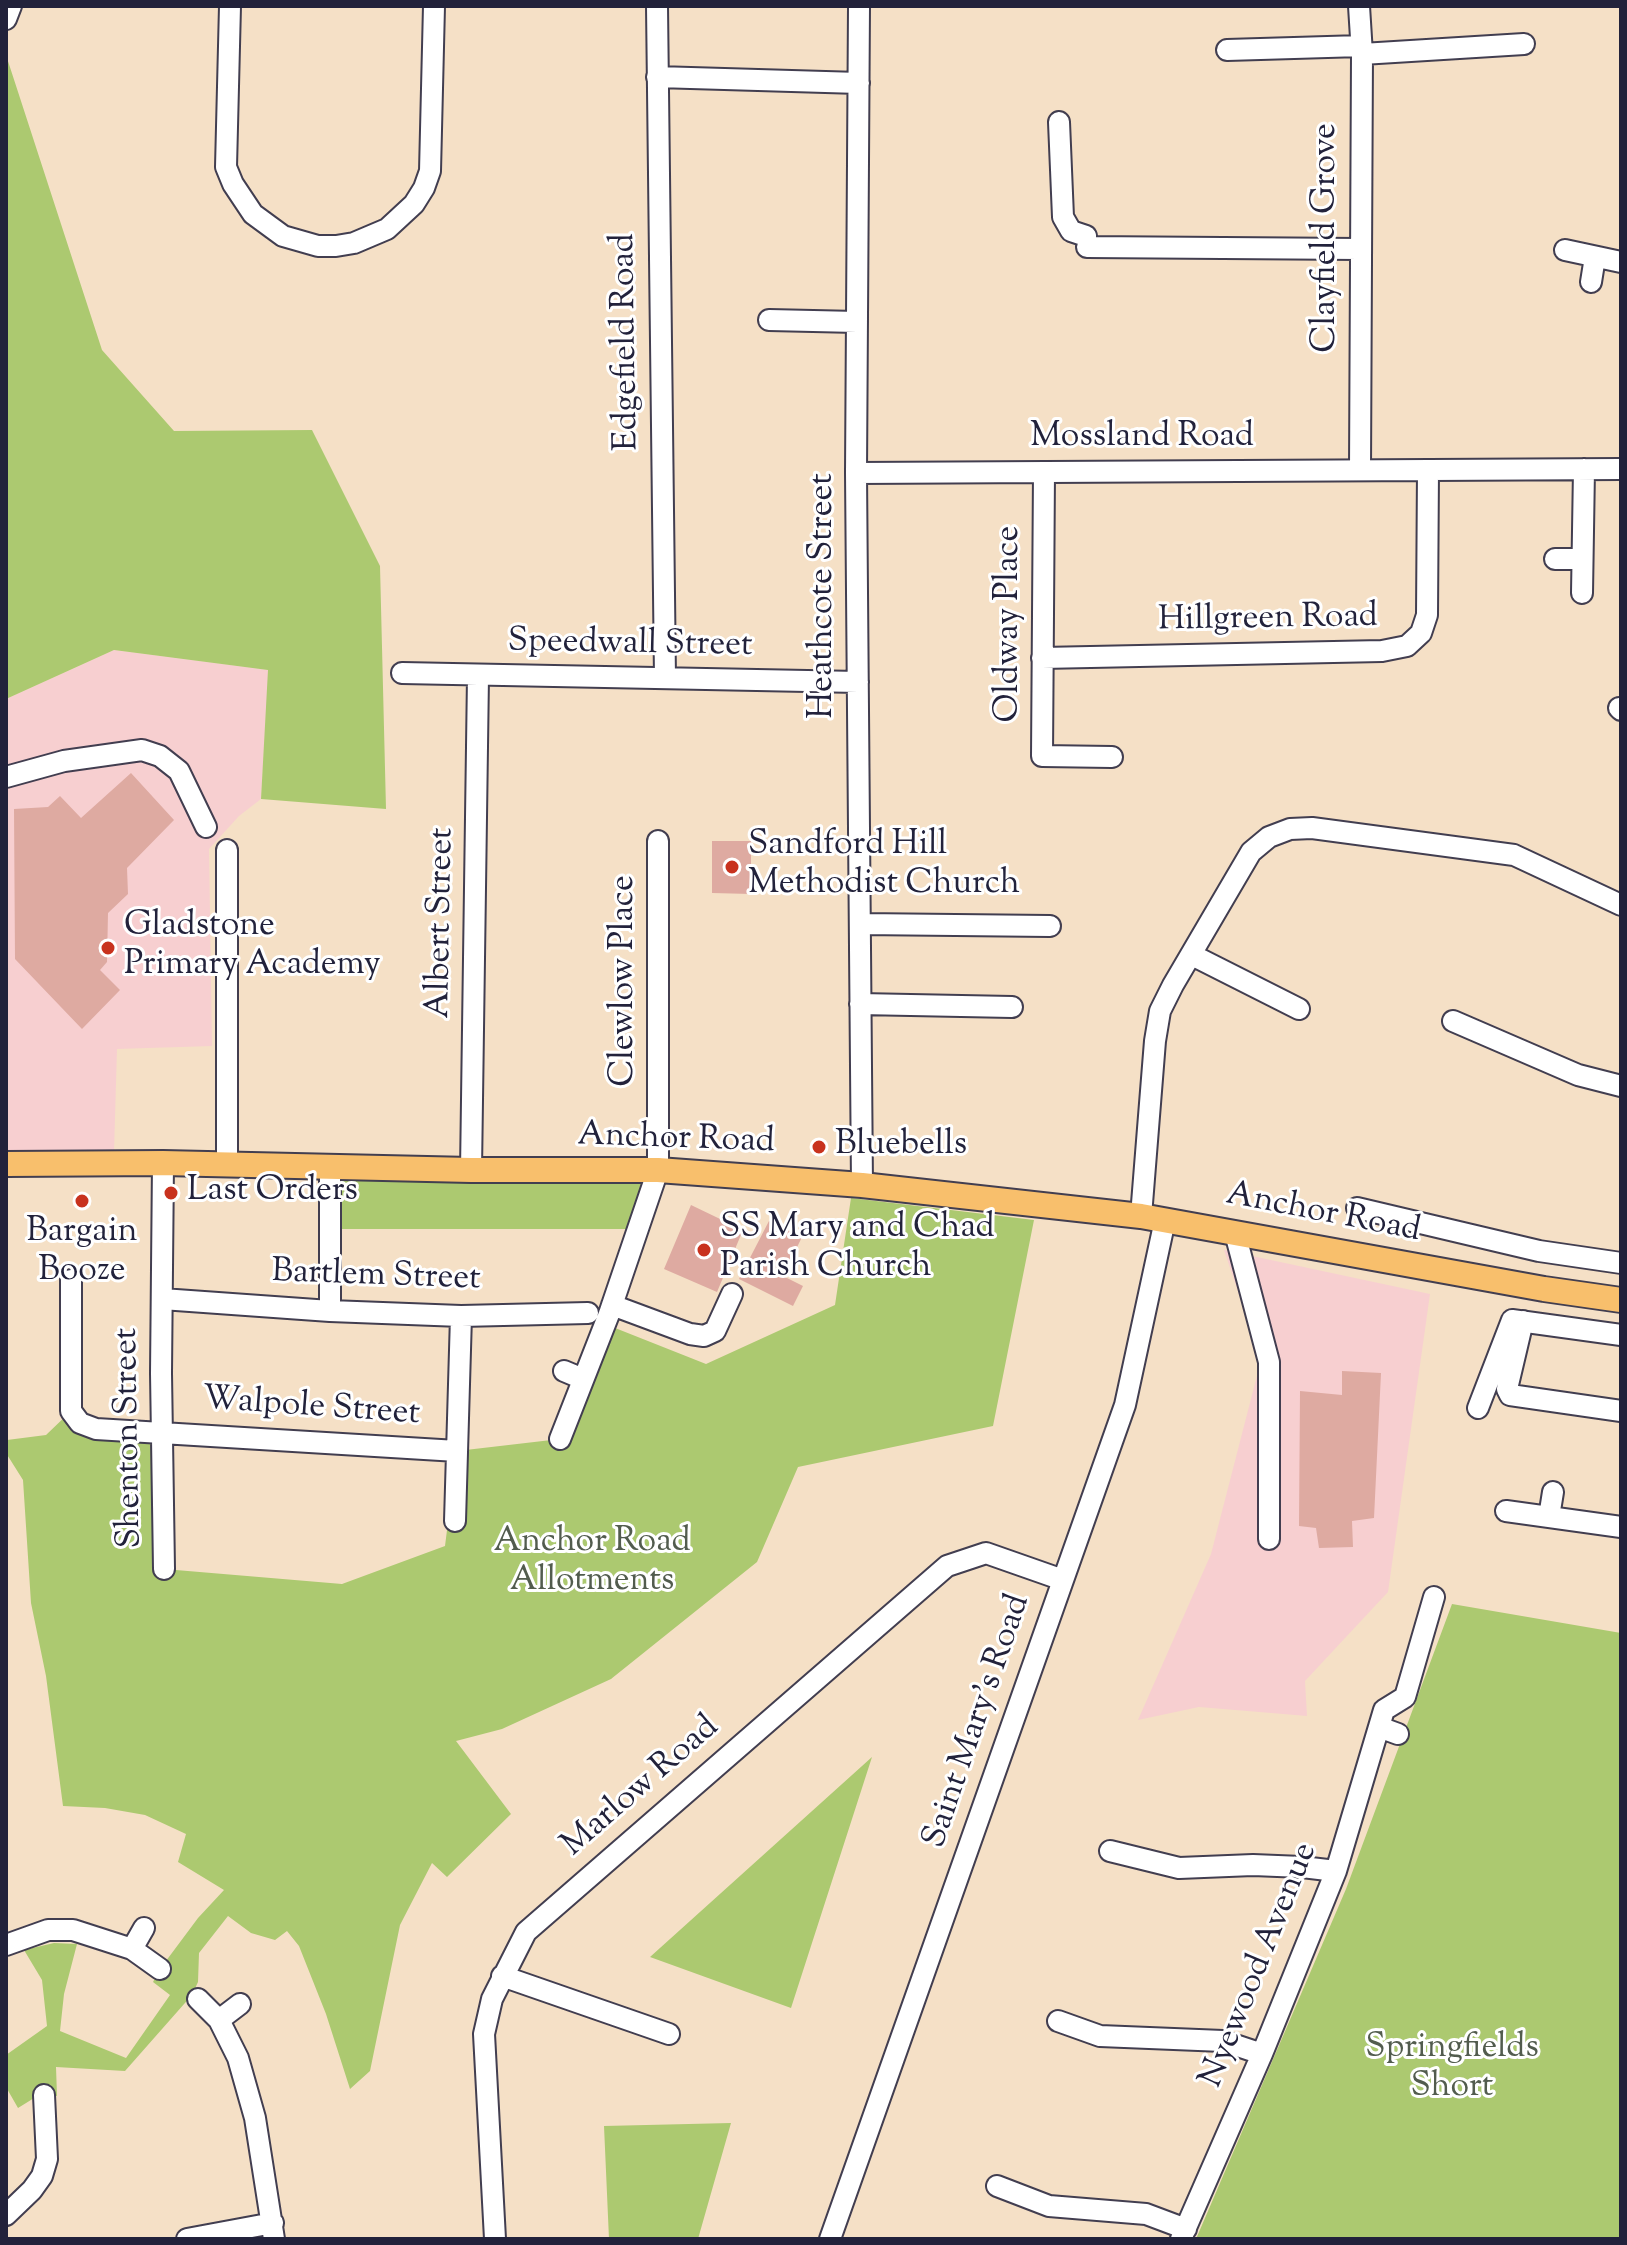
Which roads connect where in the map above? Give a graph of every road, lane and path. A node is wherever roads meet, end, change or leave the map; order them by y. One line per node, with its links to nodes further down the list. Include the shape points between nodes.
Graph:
1 (11, 6): 7 (street)
2 (230, 6): 3 (street, via 226,167 242,200 267,226 300,242 327,246 354,243 387,229 424,188 430,171)
3 (434, 6)
4 (657, 6): 11 (street, Edgefield Road)
5 (859, 6): 12 (street, Heathcote Street)
6 (1359, 6): 10 (street, Clayfield Grove)
7 (6, 19)
8 (1524, 44): 10 (street)
9 (1227, 50): 10 (street)
10 (1361, 50): 14 (street, Clayfield Grove)
11 (657, 77): 12 (street); 33 (street, Edgefield Road)
12 (859, 83): 20 (street, Heathcote Street)
13 (1059, 122): 14 (street, via 1063,217 1086,244)
14 (1359, 249): 23 (street, Clayfield Grove)
15 (1565, 250): 16 (street)
16 (1595, 257): 17 (street); 18 (street)
17 (1621, 262)
18 (1591, 282)
19 (769, 320): 20 (street)
20 (857, 322): 26 (street, Heathcote Street)
21 (1584, 469): 22 (street, Mossland Road); 24 (street, Mossland Road); 28 (street)
22 (1621, 469)
23 (1360, 470): 24 (street, Mossland Road); 25 (street, Mossland Road)
24 (1428, 470): 30 (street, Hillgreen Road, via 1427,615 1421,633 1407,646 1382,651)
25 (1044, 472): 26 (street, Mossland Road); 30 (street, Oldway Place)
26 (856, 473): 34 (street, Heathcote Street)
27 (1555, 559): 28 (street)
28 (1581, 559): 29 (street)
29 (1582, 593)
30 (1042, 658): 35 (street, Oldway Place, via 1042,756)
31 (402, 673): 32 (street, Speedwall Street)
32 (478, 676): 33 (street, Speedwall Street); 53 (street, Albert Street)
33 (665, 678): 34 (street, Speedwall Street)
34 (858, 682): 41 (street, Heathcote Street)
35 (1112, 757)
36 (6, 777): 37 (street, via 64,761 142,750 179,771)
37 (206, 827)
38 (658, 841): 54 (street, Clewlow Place)
39 (227, 850): 51 (street)
40 (1621, 905): 43 (street, Saint Mary's Road, via 1514,855 1290,829 1251,852)
41 (861, 924): 42 (street); 44 (street, Heathcote Street)
42 (1050, 926)
43 (1192, 955): 46 (street); 57 (street, Saint Mary's Road, via 1160,1011 1155,1041)
44 (860, 1004): 45 (street); 55 (street, Heathcote Street)
45 (1012, 1007)
46 (1299, 1009)
47 (1453, 1021): 48 (street, via 1578,1075)
48 (1621, 1086)
49 (163, 1163): 50 (main road, Anchor Road); 51 (main road, Anchor Road); 62 (street, Shenton Street)
50 (6, 1164)
51 (227, 1164): 52 (main road, Anchor Road)
52 (332, 1166): 53 (main road, Anchor Road); 65 (street)
53 (471, 1170): 54 (main road, Anchor Road)
54 (658, 1170): 55 (main road, Anchor Road); 64 (street, Clewlow Place)
55 (862, 1185): 57 (main road, Anchor Road)
56 (1357, 1208): 59 (street, via 1539,1251)
57 (1153, 1218): 58 (main road, Anchor Road); 82 (street, Saint Mary's Road, via 1125,1405)
58 (1235, 1233): 63 (main road, Anchor Road); 80 (street, via 1269,1362)
59 (1621, 1263)
60 (71, 1280): 72 (street, Walpole Street, via 71,1411 80,1423 96,1429)
61 (732, 1294): 64 (street, via 715,1331 704,1336)
62 (162, 1299): 65 (street, Bartlem Street); 72 (street, Shenton Street)
63 (1621, 1300)
64 (612, 1305): 73 (street, Clewlow Place, via 574,1375)
65 (330, 1311): 67 (street, Bartlem Street)
66 (588, 1313): 67 (street, Bartlem Street)
67 (461, 1316): 74 (street)
68 (1518, 1320): 69 (street); 70 (street); 71 (street, via 1510,1395)
69 (1621, 1335)
70 (1478, 1408)
71 (1621, 1411)
72 (161, 1431): 74 (street, Walpole Street); 81 (street, Shenton Street)
73 (560, 1439)
74 (457, 1451): 78 (street)
75 (1553, 1492): 77 (street)
76 (1506, 1511): 77 (street)
77 (1549, 1517): 79 (street)
78 (455, 1521)
79 (1621, 1527)
80 (1269, 1539)
81 (164, 1569)
82 (1063, 1580): 90 (street, Marlow Road, via 986,1553 947,1566 526,1932); 104 (street, Saint Mary's Road)
83 (1434, 1597): 85 (street, Nyewood Avenue, via 1405,1697 1387,1724)
84 (1110, 1851): 85 (street, via 1179,1868)
85 (1336, 1871): 96 (street, Nyewood Avenue)
86 (144, 1928): 88 (street)
87 (6, 1945): 88 (street, via 57,1928)
88 (132, 1949): 89 (street)
89 (160, 1969)
90 (502, 1976): 95 (street); 103 (street, Marlow Road, via 484,2034)
91 (198, 1999): 93 (street)
92 (240, 2004): 93 (street)
93 (219, 2020): 100 (street, via 238,2058 255,2118)
94 (1058, 2021): 96 (street, via 1100,2036 1223,2041)
95 (669, 2034)
96 (1262, 2054): 101 (street, Nyewood Avenue)
97 (38, 2107): 99 (street, via 47,2159 42,2176)
98 (997, 2186): 101 (street, via 1049,2206 1146,2214)
99 (6, 2215)
100 (274, 2231): 102 (street)
101 (1184, 2234)
102 (187, 2239)
103 (495, 2239)
104 (830, 2239)

